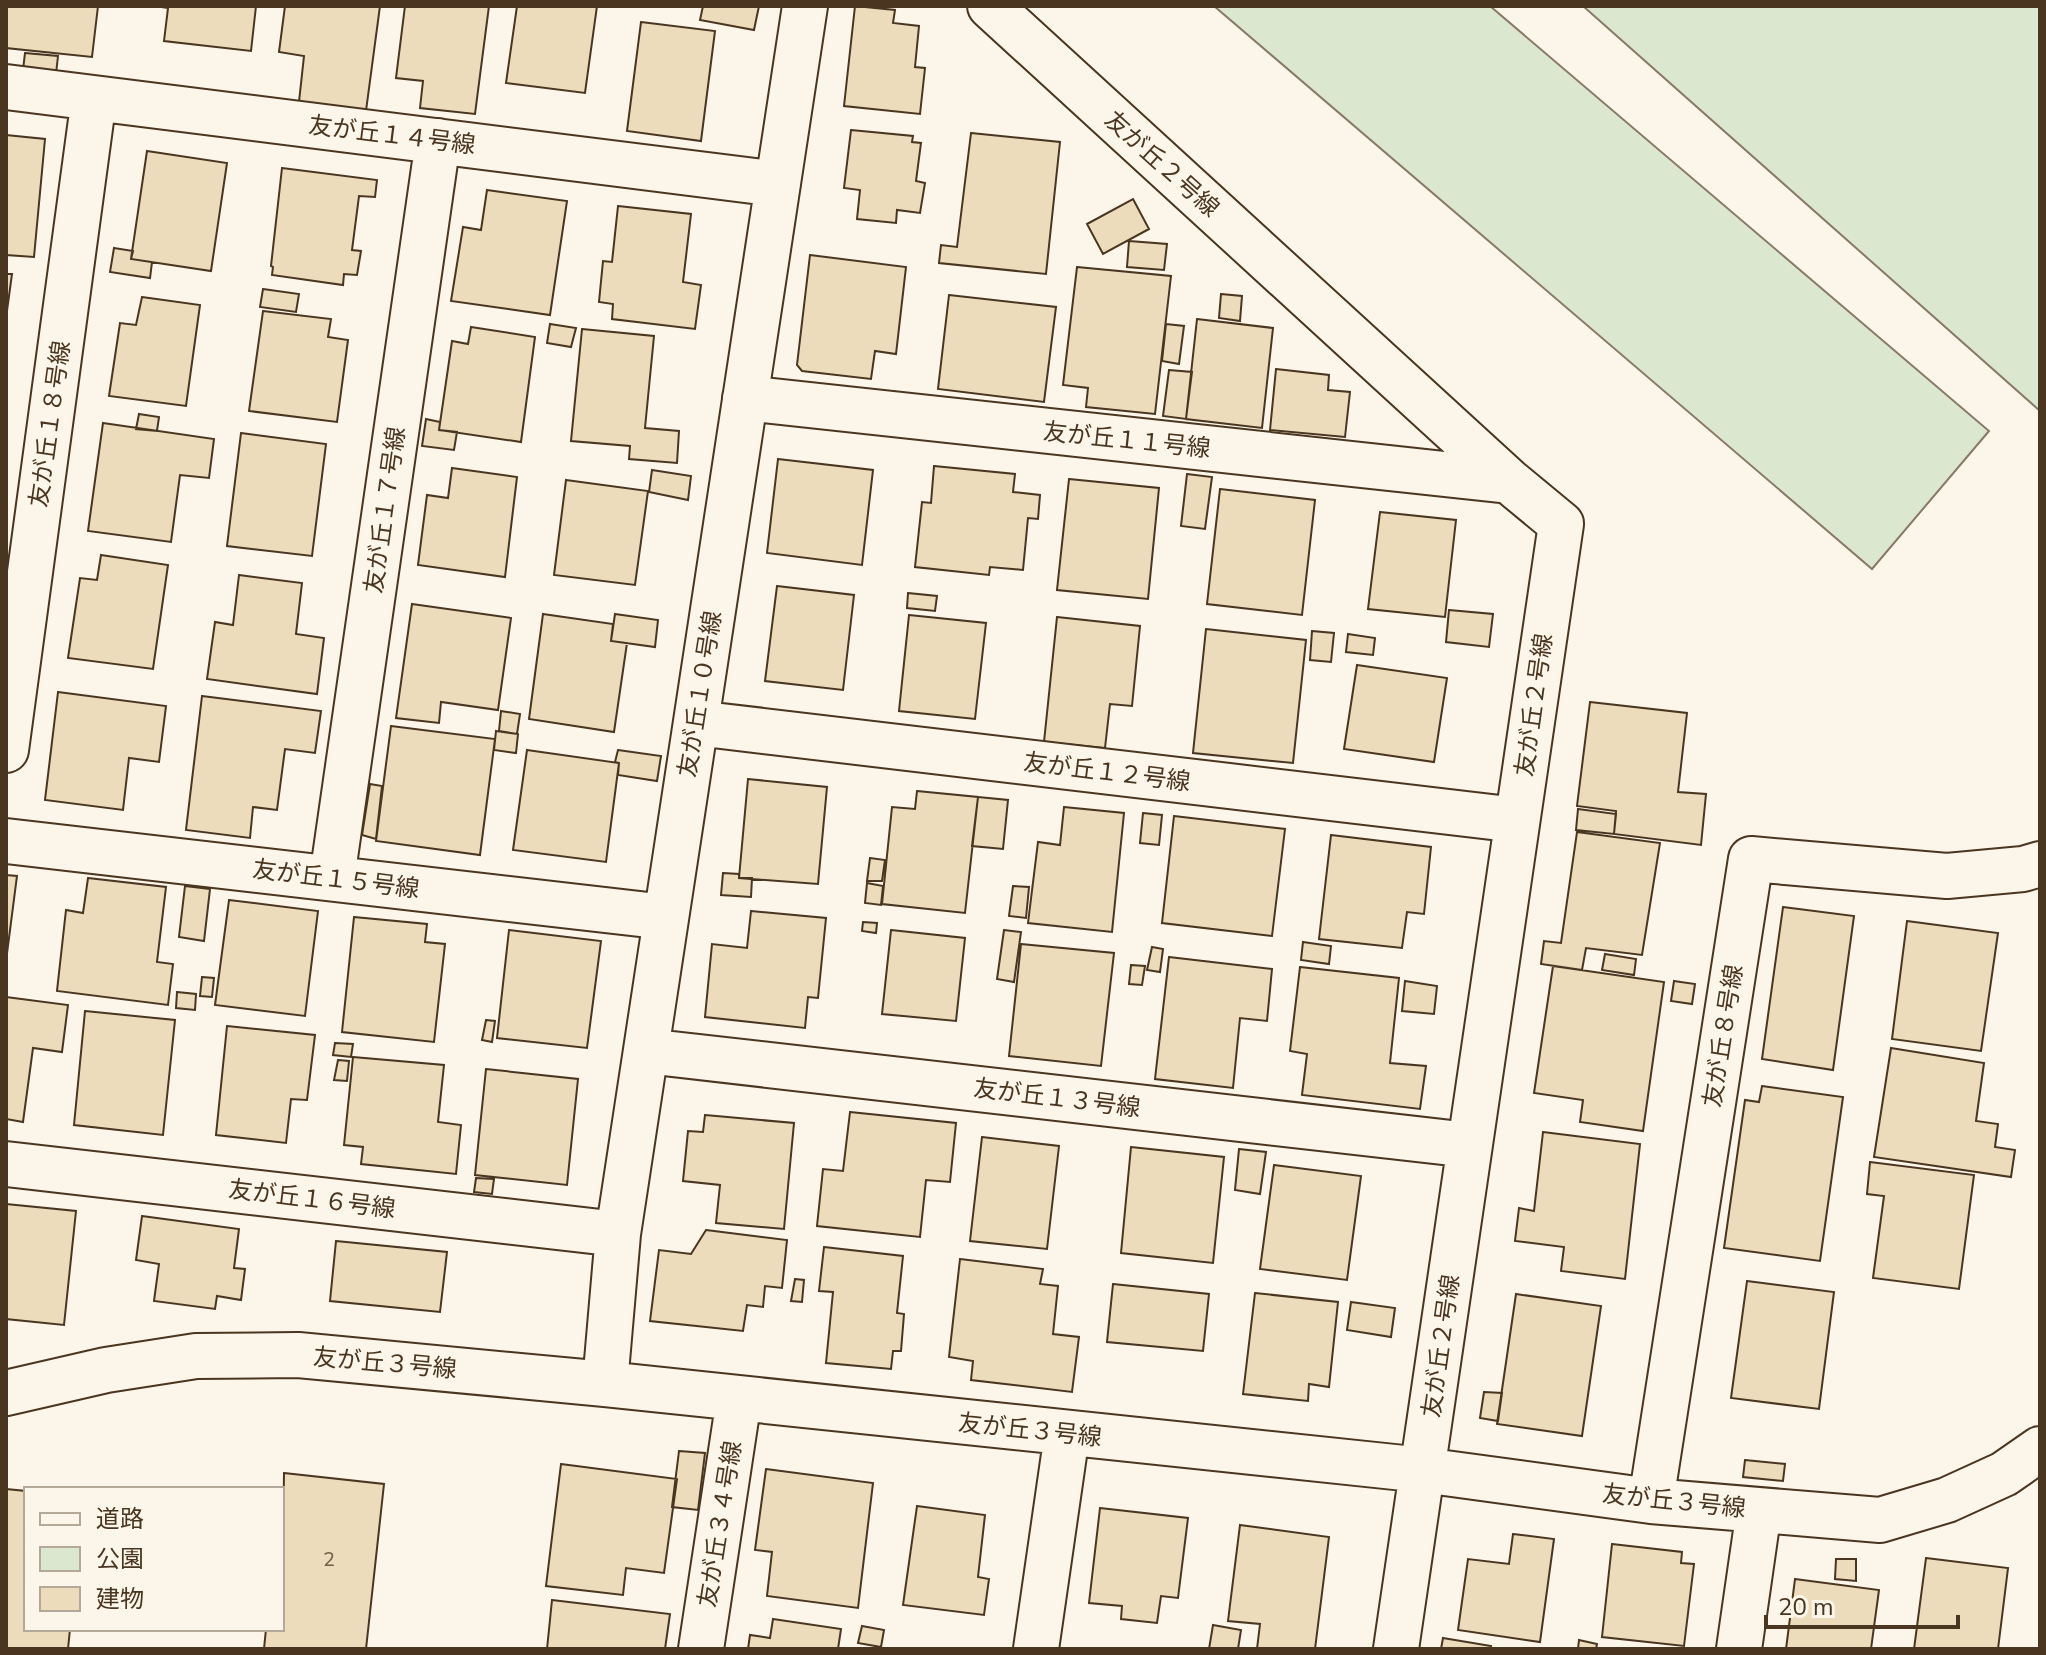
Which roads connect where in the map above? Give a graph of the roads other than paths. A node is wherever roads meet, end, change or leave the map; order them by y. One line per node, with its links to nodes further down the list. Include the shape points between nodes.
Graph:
1 (805, 6): 6 (street, 友が丘１０号線)
2 (990, 6): 8 (street, 友が丘２号線)
3 (6, 87): 4 (street, 友が丘１４号線)
4 (94, 98): 5 (street, 友が丘１４号線); 10 (street, 友が丘１８号線)
5 (438, 141): 6 (street, 友が丘１４号線); 14 (street, 友が丘１７号線)
6 (778, 184): 7 (street, 友が丘１０号線)
7 (745, 398): 8 (street, 友が丘１１号線); 9 (street, 友が丘１０号線)
8 (1509, 481): 11 (street, 友が丘２号線, via 1561,524)
9 (696, 723): 11 (street, 友が丘１２号線); 15 (street, 友が丘１０号線)
10 (6, 750)
11 (1517, 820): 17 (street, 友が丘２号線)
12 (6, 841): 14 (street, 友が丘１５号線)
13 (2040, 864): 26 (street, 友が丘８号線, via 1947,876 1751,859)
14 (332, 878): 15 (street, 友が丘１５号線)
15 (666, 917): 16 (street, 友が丘１０号線)
16 (646, 1051): 17 (street, 友が丘１３号線); 19 (street, 友が丘１０号線)
17 (1469, 1145): 25 (street, 友が丘２号線)
18 (6, 1164): 19 (street, 友が丘１６号線)
19 (618, 1234): 20 (street, 友が丘１０号線)
20 (605, 1384): 21 (street, 友が丘３号線, via 298,1355 196,1356); 22 (street, 友が丘３号線)
21 (6, 1393)
22 (739, 1399): 23 (street, 友が丘３号線); 28 (street, 友が丘３４号線)
23 (1067, 1434): 25 (street, 友が丘３号線); 29 (street)
24 (2040, 1449): 27 (street, 友が丘３号線, via 1961,1494 1880,1520)
25 (1423, 1470): 26 (street, 友が丘３号線); 30 (street, 友が丘２号線)
26 (1651, 1501): 27 (street, 友が丘３号線)
27 (1759, 1510): 31 (street)
28 (701, 1649)
29 (1036, 1649)
30 (1396, 1649)
31 (1739, 1649)

